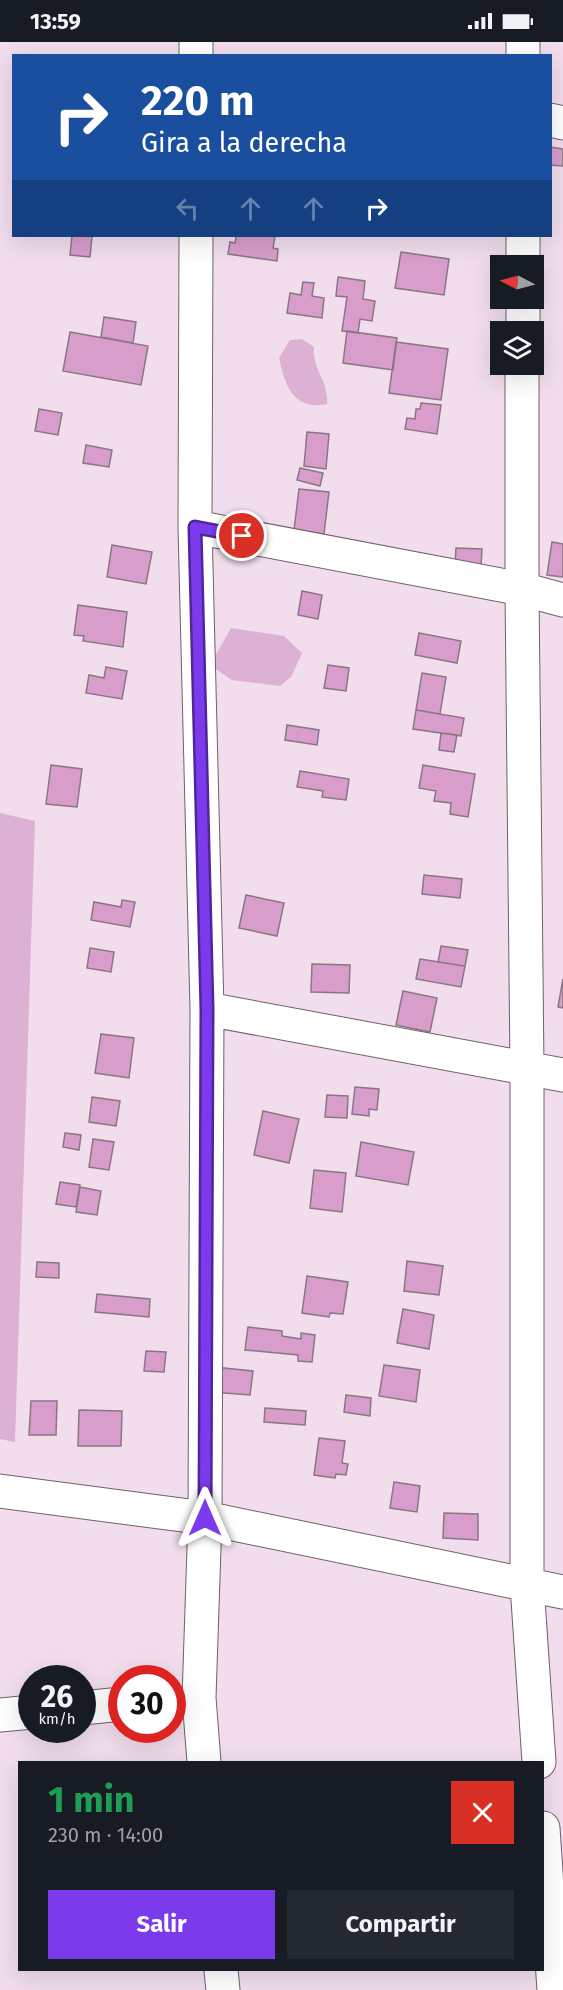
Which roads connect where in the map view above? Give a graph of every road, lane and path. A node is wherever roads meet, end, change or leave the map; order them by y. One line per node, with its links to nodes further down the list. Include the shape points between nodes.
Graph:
1 (196, 237): 5 (street)
2 (523, 237): 3 (street)
3 (523, 255)
4 (522, 375): 6 (street)
5 (195, 527): 6 (street); 8 (street)
6 (522, 588): 7 (street); 9 (street)
7 (563, 600)
8 (207, 1009): 9 (street); 12 (street)
9 (527, 1068): 10 (street); 13 (street)
10 (563, 1075)
11 (0, 1491): 12 (street)
12 (205, 1518): 13 (street); 15 (street)
13 (527, 1585): 14 (street); 19 (street)
14 (563, 1592)
15 (186, 1699): 18 (street)
16 (18, 1713): 17 (street)
17 (0, 1715)
18 (204, 1761)
19 (538, 1761)
20 (544, 1843): 23 (street)
21 (221, 1971): 22 (street)
22 (223, 1990)
23 (554, 1990)

